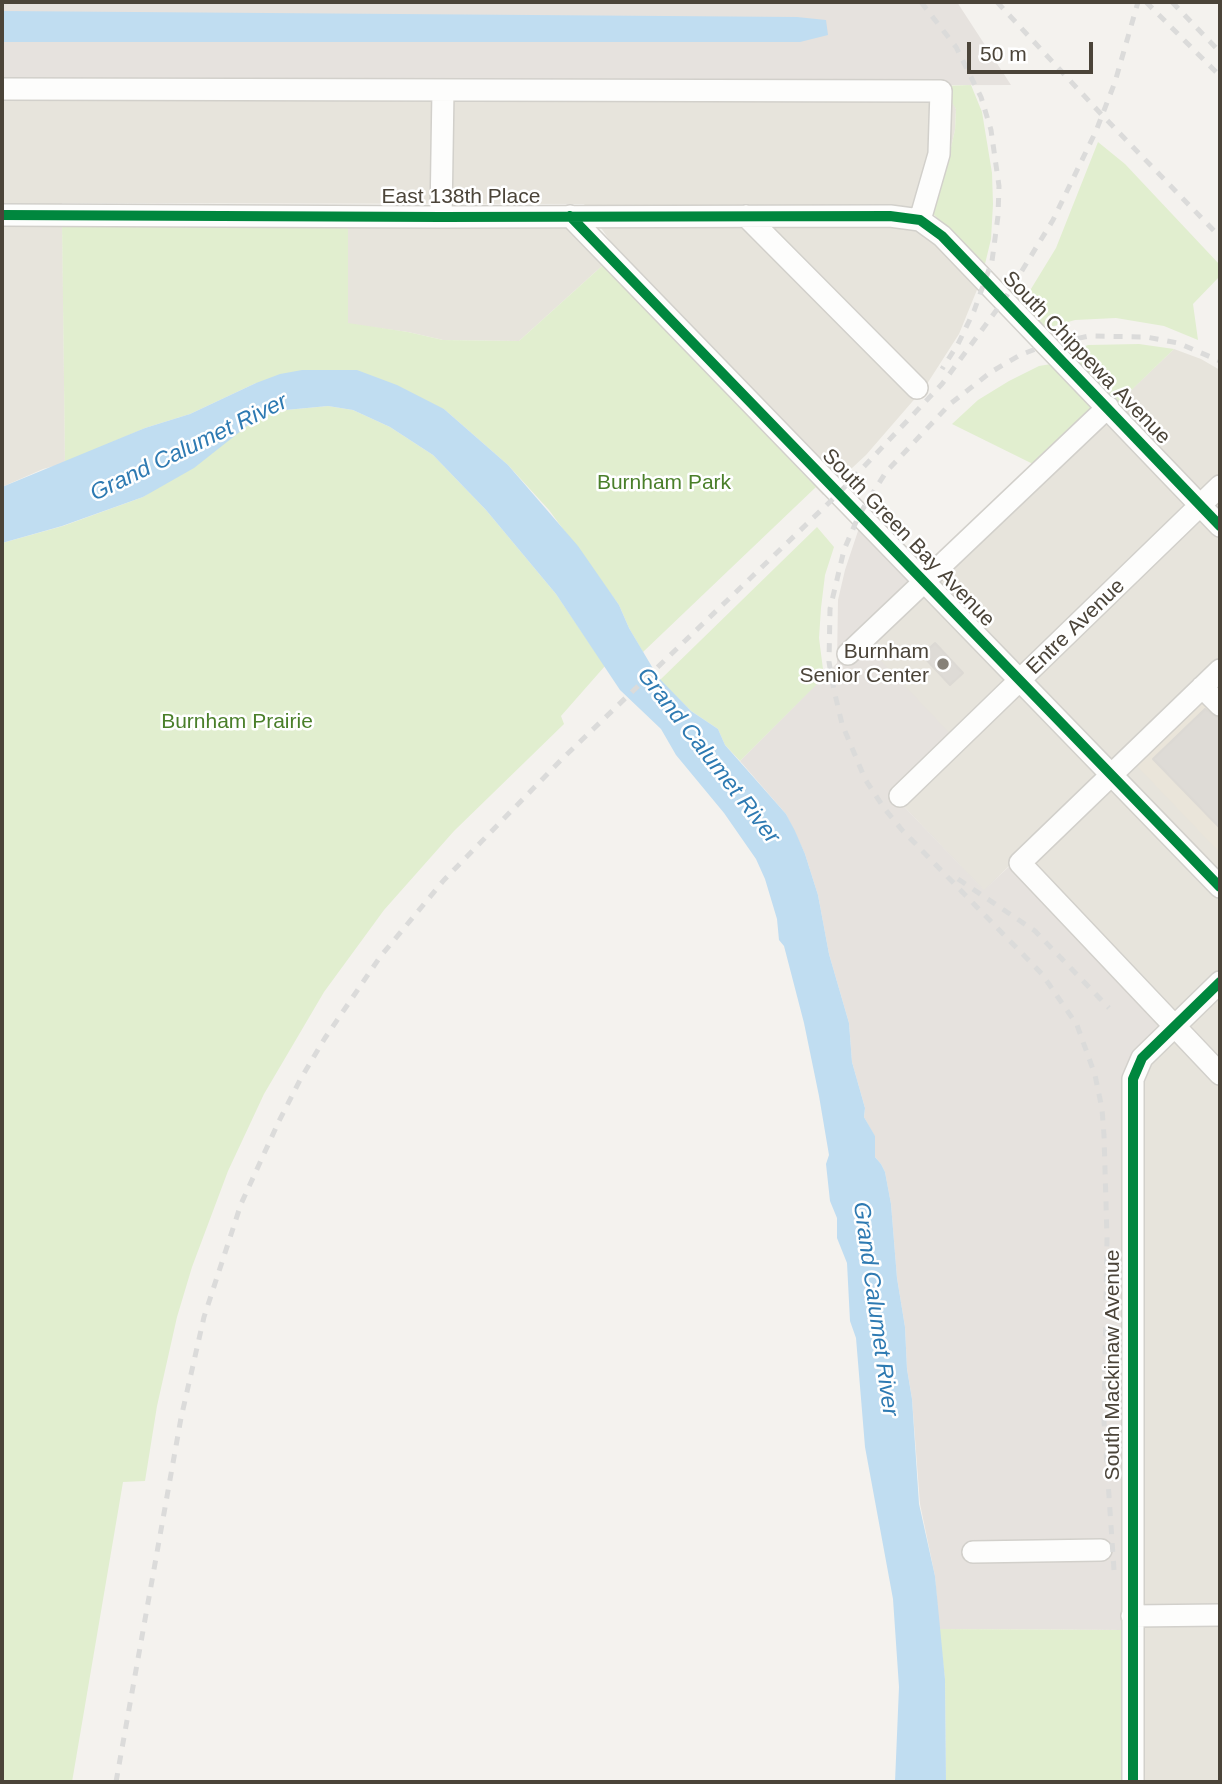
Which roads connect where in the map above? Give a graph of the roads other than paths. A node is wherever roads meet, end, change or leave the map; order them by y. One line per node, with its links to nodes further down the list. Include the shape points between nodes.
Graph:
1 (2, 89): 2 (street)
2 (443, 90): 6 (street); 7 (street, via 941,91 939,154)
3 (2, 215): 6 (street, East 138th Place)
4 (570, 216): 5 (street, East 138th Place); 6 (street, East 138th Place); 13 (street, South Green Bay Avenue)
5 (746, 216): 7 (street, East 138th Place); 8 (street)
6 (441, 217)
7 (920, 220): 9 (street, South Chippewa Avenue, via 942,236)
8 (917, 388)
9 (1108, 407): 11 (street, South Chippewa Avenue); 13 (street)
10 (1220, 486): 11 (street, Entre Avenue)
11 (1200, 505): 12 (street, South Chippewa Avenue); 16 (street, Entre Avenue)
12 (1220, 526)
13 (925, 581): 14 (street); 16 (street, South Green Bay Avenue)
14 (848, 654)
15 (1220, 670): 17 (street)
16 (1020, 681): 19 (street, South Green Bay Avenue); 20 (street, Entre Avenue)
17 (1202, 687): 18 (street); 19 (street)
18 (1220, 705)
19 (1111, 775): 21 (street, South Green Bay Avenue); 23 (street, via 1020,863)
20 (900, 796)
21 (1220, 887)
22 (1220, 982): 23 (street, South Mackinaw Avenue)
23 (1174, 1027): 24 (street); 28 (street, South Mackinaw Avenue, via 1142,1058 1133,1079)
24 (1220, 1074)
25 (1101, 1550): 26 (street)
26 (973, 1552)
27 (1220, 1615): 28 (street)
28 (1132, 1616): 29 (street, South Mackinaw Avenue)
29 (1133, 1782)

